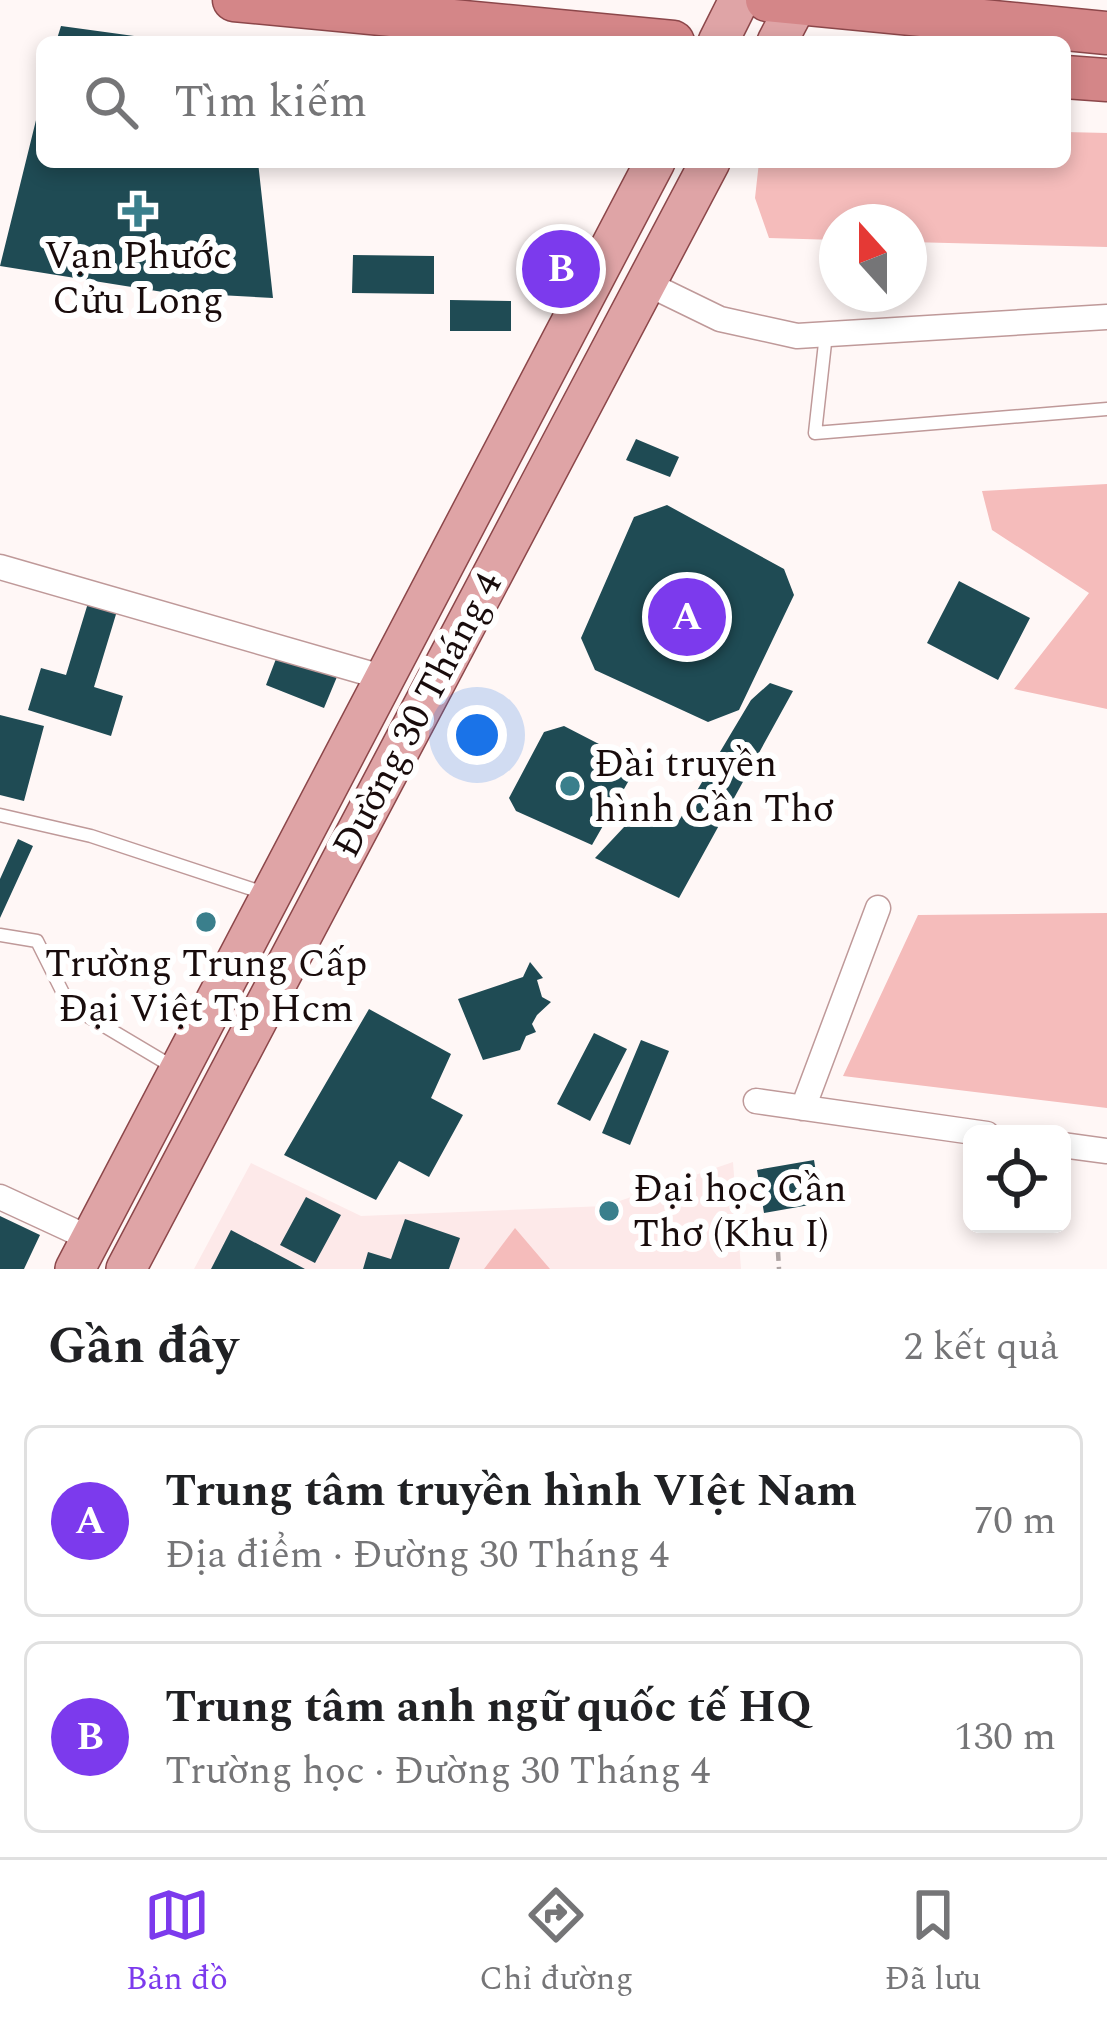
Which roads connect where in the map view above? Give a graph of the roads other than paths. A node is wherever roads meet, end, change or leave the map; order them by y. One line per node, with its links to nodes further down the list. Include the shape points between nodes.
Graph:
1 (234, 0): 5 (highway)
2 (739, 0): 6 (main road)
3 (788, 1): 4 (highway); 7 (main road)
4 (1107, 33)
5 (610, 36)
6 (721, 36)
7 (779, 36)
8 (1071, 77): 9 (highway)
9 (1107, 80)
10 (652, 168): 17 (main road, Đường 30 Tháng 4)
11 (707, 168): 12 (main road, Đường 30 Tháng 4)
12 (646, 283): 14 (street, via 720,319 797,336); 18 (main road, Đường 30 Tháng 4)
13 (1107, 317): 14 (street)
14 (826, 334): 15 (lane, via 815,433)
15 (1107, 409)
16 (0, 567): 17 (street)
17 (385, 678): 18 (main road); 20 (main road, Đường 30 Tháng 4)
18 (430, 692): 31 (main road, Đường 30 Tháng 4)
19 (0, 815): 20 (lane)
20 (271, 896): 23 (main road, Đường 30 Tháng 4)
21 (878, 908): 25 (street)
22 (0, 935): 23 (lane, via 37,941 69,1005)
23 (179, 1070): 30 (main road, Đường 30 Tháng 4)
24 (756, 1101): 25 (street)
25 (803, 1108): 26 (street)
26 (963, 1131)
27 (1071, 1145): 28 (street)
28 (1107, 1151)
29 (0, 1197): 30 (street)
30 (83, 1254)
31 (126, 1269)

